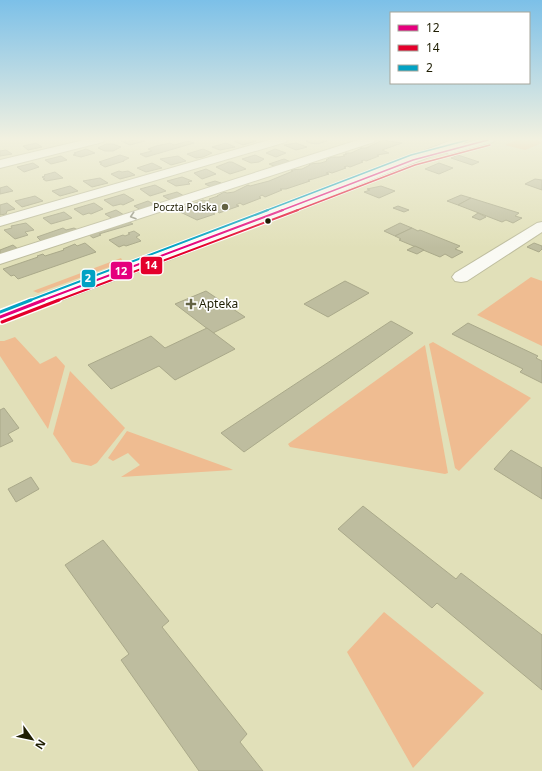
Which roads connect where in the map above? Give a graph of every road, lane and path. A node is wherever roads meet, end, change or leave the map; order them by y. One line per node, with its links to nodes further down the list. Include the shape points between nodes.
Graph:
1 (158, 176): 4 (street)
2 (257, 176): 6 (street, one-way to 6)
3 (370, 176): 8 (street)
4 (0, 222)
5 (542, 226): 7 (street)
6 (0, 258)
7 (460, 277)
8 (2, 314)

